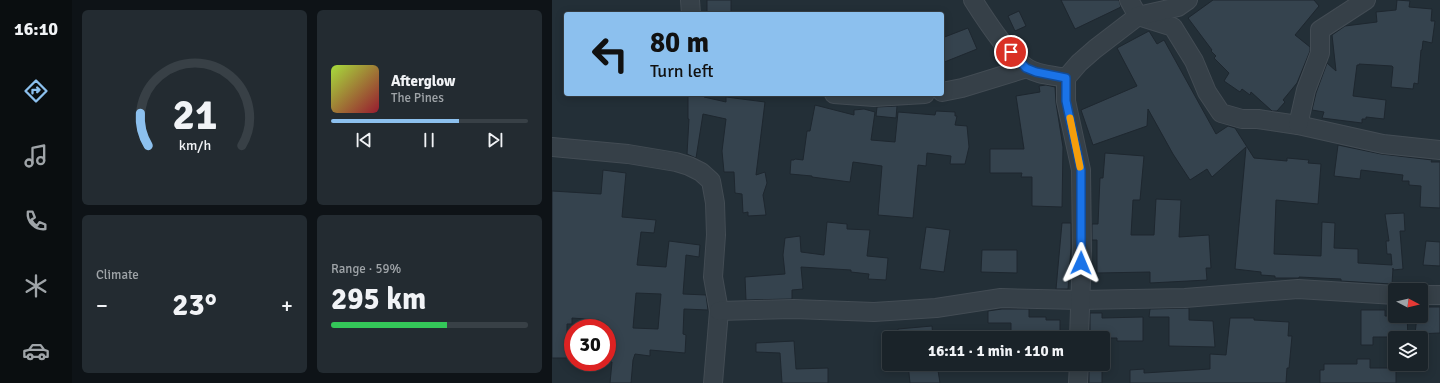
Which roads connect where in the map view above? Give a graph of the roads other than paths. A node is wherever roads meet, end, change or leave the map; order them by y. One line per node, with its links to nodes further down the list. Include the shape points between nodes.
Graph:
1 (690, 0): 6 (street)
2 (973, 0): 8 (street, via 1002,41)
3 (1129, 0): 7 (street)
4 (1188, 0): 7 (street, via 1178,7)
5 (1366, 0): 13 (street, via 1320,30 1320,53 1306,90)
6 (691, 12)
7 (1138, 16): 9 (street, via 1095,49); 13 (street, via 1173,27 1194,60 1207,92 1221,113 1242,119)
8 (1026, 68): 9 (street); 10 (street)
9 (1066, 78): 19 (street, via 1066,101 1081,170)
10 (944, 92)
11 (861, 96): 12 (street)
12 (891, 96)
13 (1298, 125): 15 (street, via 1383,144)
14 (552, 147): 20 (street, via 628,154 676,162 701,172 711,181 716,235 712,277)
15 (1440, 150)
16 (1388, 295): 19 (street, via 1298,289 1185,298)
17 (1428, 295): 18 (street)
18 (1440, 295)
19 (1080, 300): 20 (street, via 1001,298 936,308 874,312 794,309); 21 (street)
20 (719, 311): 23 (street)
21 (1079, 331)
22 (1078, 371): 24 (street)
23 (713, 383)
24 (1078, 383)

